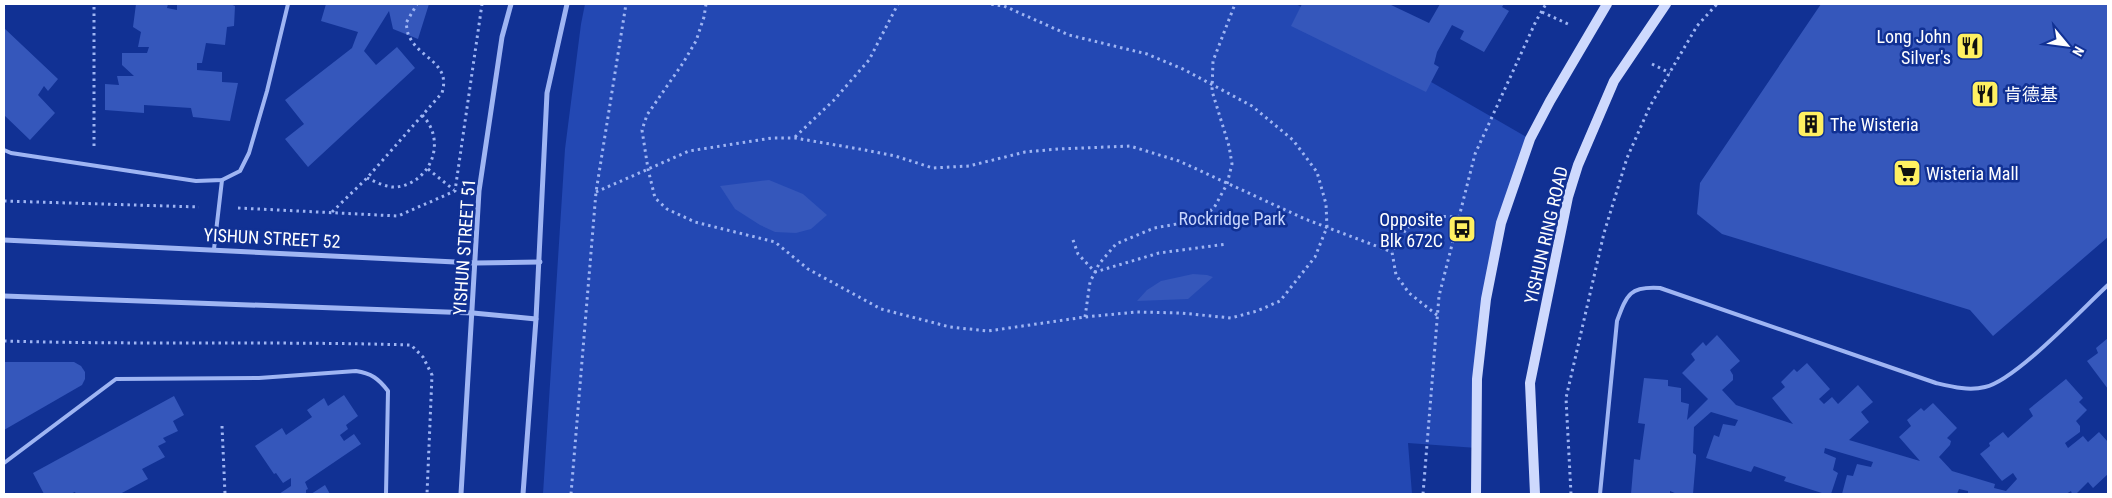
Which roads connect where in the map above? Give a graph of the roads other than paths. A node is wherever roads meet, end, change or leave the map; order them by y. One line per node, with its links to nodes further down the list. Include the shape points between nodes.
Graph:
1 (288, 4): 7 (lane, via 268,91 249,153 240,171)
2 (511, 4): 10 (street, YISHUN STREET 51, via 502,37 479,191)
3 (567, 4): 11 (street, via 547,93)
4 (1607, 4): 20 (main road, via 1530,139 1500,223 1486,298 1477,379)
5 (1666, 4): 21 (main road, YISHUN RING ROAD, via 1614,81 1578,165 1568,197 1530,383)
6 (4, 150): 7 (lane, via 196,181)
7 (222, 180): 9 (lane)
8 (4, 240): 9 (street, YISHUN STREET 52)
9 (214, 249): 10 (street, YISHUN STREET 52)
10 (476, 262): 11 (street, YISHUN STREET 52); 14 (street, YISHUN STREET 51)
11 (540, 262): 15 (street)
12 (2108, 285): 22 (lane, via 2013,374 1986,387 1961,388 1936,383 1660,288 1642,287 1624,302 1617,321)
13 (4, 296): 14 (street)
14 (474, 313): 15 (street); 18 (street, YISHUN STREET 51)
15 (536, 319): 19 (street)
16 (4, 462): 17 (lane, via 116,379 259,378 356,371 369,373 388,391)
17 (386, 494)
18 (461, 494)
19 (523, 494)
20 (1476, 494)
21 (1535, 494)
22 (1600, 494)

